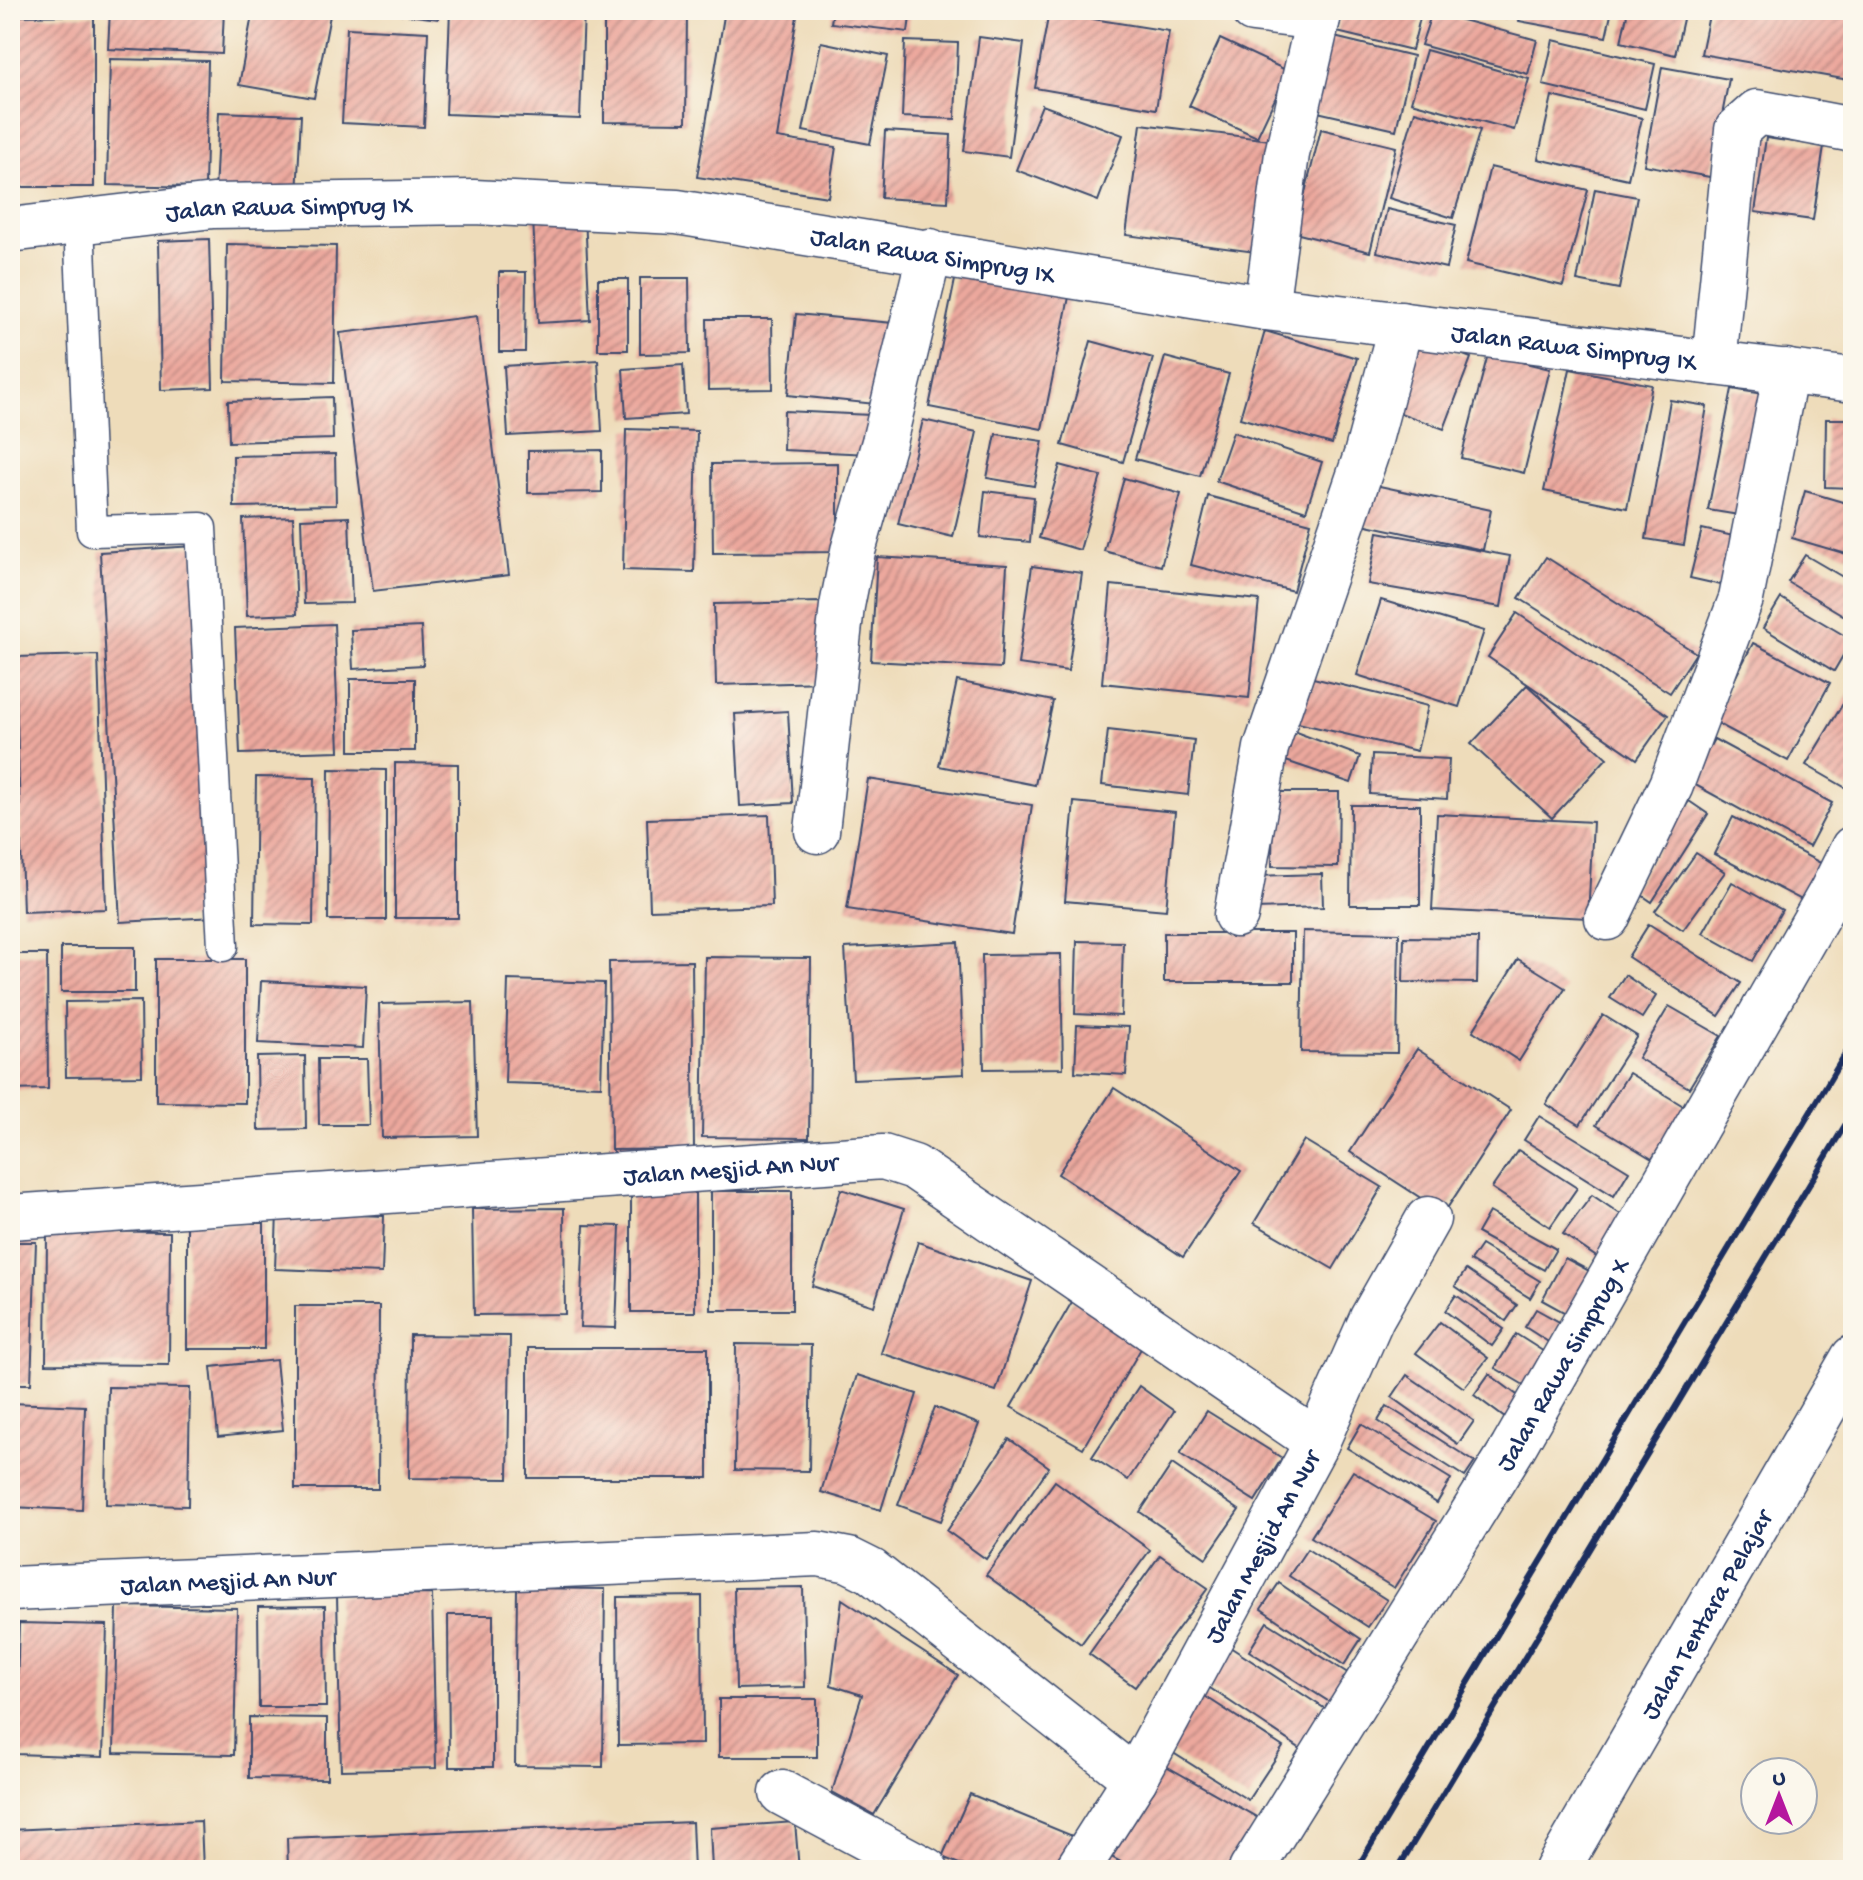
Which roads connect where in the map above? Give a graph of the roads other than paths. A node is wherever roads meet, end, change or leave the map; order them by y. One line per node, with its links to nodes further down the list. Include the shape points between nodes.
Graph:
1 (1253, 10): 2 (street)
2 (1319, 14): 7 (street, via 1287,154)
3 (1853, 130): 9 (street, via 1757,112 1737,130)
4 (79, 222): 5 (street, Jalan Rawa Simprug IX); 6 (street, Jalan Rawa Simprug IX, via 196,208 474,202 677,212); 16 (lane, via 92,531 201,528)
5 (10, 230)
6 (930, 251): 7 (street, Jalan Rawa Simprug IX); 12 (street, via 842,606)
7 (1266, 308): 8 (street, Jalan Rawa Simprug IX)
8 (1401, 324): 9 (street, Jalan Rawa Simprug IX); 14 (street, via 1366,455 1266,748)
9 (1714, 363): 10 (street, Jalan Rawa Simprug IX)
10 (1786, 371): 11 (street, Jalan Rawa Simprug IX); 15 (street, via 1741,599 1671,785)
11 (1853, 380)
12 (817, 831)
13 (1853, 848): 26 (street, Jalan Rawa Simprug X, via 1513,1448)
14 (1236, 915)
15 (1607, 918)
16 (223, 946)
17 (10, 1217): 20 (street, Jalan Mesjid An Nur, via 883,1157 914,1167)
18 (1428, 1219): 20 (street, via 1372,1318)
19 (1853, 1358): 27 (street, Jalan Tentara Pelajar)
20 (1317, 1442): 22 (street, Jalan Mesjid An Nur)
21 (10, 1589): 22 (street, Jalan Mesjid An Nur, via 818,1554 871,1571)
22 (1135, 1779): 25 (street)
23 (782, 1793): 24 (street)
24 (926, 1870)
25 (1077, 1870)
26 (1251, 1870)
27 (1557, 1870)

